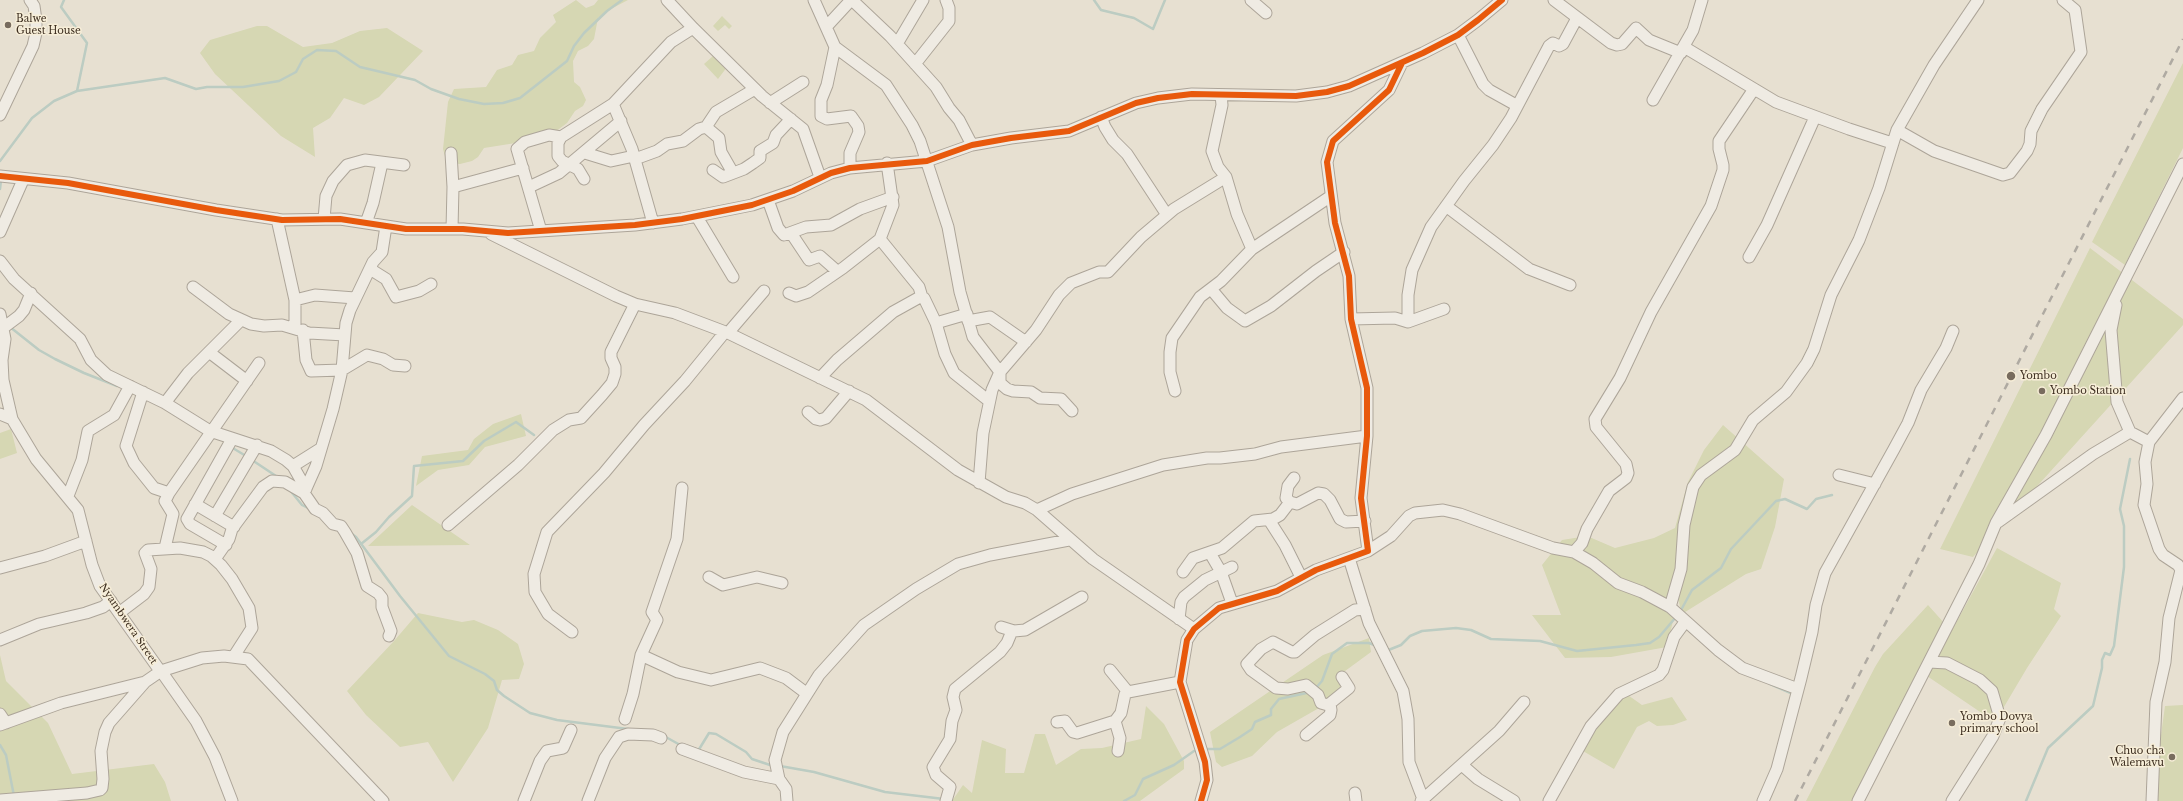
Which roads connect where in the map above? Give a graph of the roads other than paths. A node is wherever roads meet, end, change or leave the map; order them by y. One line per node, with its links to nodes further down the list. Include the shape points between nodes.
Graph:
1 (30, 0): 32 (street, via 34,6 36,20 33,46)
2 (667, 0): 17 (street)
3 (814, 0): 16 (street)
4 (852, 0): 16 (street); 19 (street)
5 (930, 0): 13 (street)
6 (946, 0): 23 (street, via 949,21)
7 (1251, 0): 14 (street)
8 (1502, 0): 18 (street)
9 (1554, 0): 15 (street)
10 (1702, 0): 21 (street, via 1693,30)
11 (1978, 0): 38 (street, via 1934,65)
12 (2063, 0): 38 (street, via 2075,10 2081,52 2042,109 2031,131 2027,151 2010,173 2003,175 1934,151)
13 (920, 4): 19 (street)
14 (1266, 13)
15 (1577, 18): 21 (street, via 1617,45 1622,44 1636,28 1649,40); 31 (street, via 1563,44 1559,46 1553,43 1549,46)
16 (826, 26): 20 (street)
17 (693, 28): 25 (street); 30 (street, via 671,42)
18 (1458, 35): 22 (street); 31 (street, via 1483,84)
19 (897, 44): 23 (street)
20 (835, 46): 45 (street, via 886,85 906,113); 52 (street, via 827,85 821,100 821,116 827,119 851,116 858,126 859,132 850,153)
21 (1682, 50): 26 (street); 28 (street)
22 (1402, 63): 27 (street, via 1349,86 1327,92 1296,96); 62 (street, via 1389,90 1333,141 1327,162)
23 (915, 64): 41 (street, via 959,120)
24 (803, 82): 29 (street)
25 (755, 89): 29 (street); 37 (street, via 716,112)
26 (1754, 89): 34 (street, via 1776,102); 160 (street, via 1720,141 1723,170 1711,206 1652,312 1620,378 1595,419 1596,427 1626,464 1628,473 1626,478 1609,491 1587,529 1582,543)
27 (1221, 95): 33 (street, via 1192,94 1158,98 1136,103); 57 (street, via 1212,151 1218,167)
28 (1654, 100)
29 (770, 103): 35 (street)
30 (613, 104): 36 (street); 39 (street)
31 (1516, 105): 65 (street, via 1511,118 1493,145)
32 (0, 115)
33 (1101, 117): 41 (street, via 1061,134 1011,138); 66 (street, via 1113,140 1127,154)
34 (1815, 117): 40 (street); 81 (street)
35 (791, 119): 54 (street, via 776,135 773,143 760,151 758,160); 56 (street, via 803,129)
36 (621, 121): 43 (street); 44 (street)
37 (706, 127): 44 (street, via 683,141 667,144 657,151); 54 (street, via 719,138 721,152)
38 (1897, 130): 40 (street)
39 (561, 137): 50 (street, via 558,143 558,156); 51 (street, via 549,135 520,145 517,150)
40 (1892, 143): 174 (street, via 1880,188 1859,240 1831,295 1807,363 1786,392 1753,420 1736,450 1701,475 1693,487 1684,525 1681,569)
41 (972, 145): 45 (street)
42 (451, 153): 60 (street)
43 (584, 153): 44 (street, via 611,161); 50 (street)
44 (635, 157): 71 (street)
45 (927, 161): 47 (street); 100 (street, via 948,227 953,263)
46 (382, 163): 49 (street); 69 (street, via 362,160 347,165 340,171 326,196); 70 (street)
47 (887, 163): 52 (street); 63 (street)
48 (2183, 164): 93 (street)
49 (404, 165)
50 (569, 165): 59 (street, via 578,169); 61 (street, via 549,179)
51 (523, 168): 60 (street); 61 (street)
52 (850, 168): 56 (street)
53 (713, 170): 54 (street, via 720,177)
54 (733, 173)
55 (4, 176): 58 (street)
56 (820, 177): 64 (street)
57 (1226, 177): 66 (street); 79 (street, via 1237,214)
58 (23, 180): 68 (street, via 68,184); 75 (street)
59 (584, 180)
60 (453, 187): 73 (street)
61 (529, 187): 74 (street)
62 (1331, 196): 79 (street); 80 (street, via 1335,223)
63 (893, 197): 77 (street, via 860,209 831,226 806,226); 78 (street, via 892,208)
64 (768, 200): 67 (street); 77 (street, via 781,233)
65 (1446, 206): 87 (street, via 1529,269); 103 (street, via 1428,232 1412,270 1408,295)
66 (1167, 215): 111 (street, via 1127,250 1109,271 1070,283)
67 (697, 217): 71 (street); 85 (street)
68 (277, 219): 69 (street); 96 (street)
69 (324, 219): 70 (street)
70 (366, 223): 72 (street)
71 (653, 223): 74 (street)
72 (386, 226): 73 (street, via 406,229); 83 (street, via 382,252)
73 (452, 229): 76 (street)
74 (542, 231): 76 (street)
75 (0, 232)
76 (487, 232): 97 (street)
77 (791, 233): 84 (street, via 809,260 820,256)
78 (880, 239): 84 (street); 94 (street, via 919,287)
79 (1252, 249): 89 (street)
80 (1344, 252): 89 (street, via 1272,306 1245,321 1226,308); 102 (street, via 1349,276)
81 (1750, 257)
82 (0, 260): 91 (street, via 14,279)
83 (370, 269): 86 (street, via 386,279 396,296 424,289); 95 (street)
84 (837, 271): 92 (street, via 803,295)
85 (733, 277)
86 (431, 284)
87 (1570, 286)
88 (193, 287): 101 (street)
89 (1211, 289): 121 (street, via 1192,306 1172,338 1170,372)
90 (764, 291): 108 (street)
91 (31, 293): 105 (street, via 24,310); 119 (street, via 80,339 91,360 107,375)
92 (789, 293)
93 (2118, 293): 131 (street, via 2111,330 2116,402); 152 (street, via 2046,435)
94 (922, 297): 104 (street); 117 (street, via 893,312)
95 (354, 298): 96 (street, via 315,295); 109 (street)
96 (295, 300): 106 (street)
97 (635, 304): 108 (street, via 675,313); 153 (street, via 611,352 615,374 612,383 602,395 581,418 569,420 553,430 518,466)
98 (1444, 309): 103 (street)
99 (0, 314): 105 (street, Nyambwera Street)
100 (968, 317): 104 (street); 111 (street, via 990,317); 116 (street, via 973,338)
101 (241, 320): 106 (street, via 264,326 282,325); 112 (street)
102 (1351, 320): 103 (street, via 1395,318); 132 (street, via 1367,388)
103 (1408, 322)
104 (936, 323): 124 (street, via 945,354 954,373)
105 (3, 328): 110 (street, Nyambwera Street)
106 (299, 329): 109 (street, via 322,335); 115 (street, via 308,369 314,372)
107 (1953, 331): 141 (street)
108 (727, 332): 117 (street); 180 (street, via 604,473 547,532 534,574 535,592 548,614)
109 (345, 335): 115 (street)
110 (2, 340): 129 (street, Nyambwera Street, via 3,380)
111 (1026, 342): 116 (street)
112 (209, 352): 118 (street); 125 (street, via 184,377)
113 (259, 363): 118 (street)
114 (405, 366): 115 (street, via 393,365 383,359 367,355)
115 (342, 370): 136 (street)
116 (1000, 372): 124 (street); 126 (street, via 1000,383 1007,389 1031,392 1040,398 1061,399)
117 (820, 378): 120 (street)
118 (247, 380): 130 (street)
119 (130, 386): 122 (street); 145 (street, via 114,415 88,431 82,460)
120 (849, 391): 127 (street, via 826,418 816,419); 140 (street, via 866,400)
121 (1175, 391)
122 (143, 392): 125 (street); 144 (street, via 126,446 134,463 154,488)
123 (2183, 398): 134 (street)
124 (989, 401): 140 (street, via 983,433)
125 (165, 402): 130 (street)
126 (1072, 411)
127 (808, 412)
128 (0, 414): 129 (street)
129 (12, 419): 145 (street, Nyambwera Street, via 36,459)
130 (210, 431): 133 (street); 144 (street)
131 (2130, 432): 134 (street); 152 (street, via 2093,454)
132 (1367, 436): 148 (street, via 1282,447 1255,454 1163,465 1067,496); 151 (street, via 1361,498)
133 (232, 439): 135 (street); 147 (street)
134 (2149, 442): 166 (street, via 2145,462 2147,484 2144,505 2159,549)
135 (257, 445): 137 (street); 149 (street)
136 (320, 449): 137 (street); 143 (street)
137 (293, 466): 143 (street)
138 (1839, 474): 141 (street)
139 (1294, 478): 146 (street, via 1288,486 1286,498)
140 (979, 483): 148 (street)
141 (1875, 484): 191 (street, via 1825,573)
142 (682, 488): 184 (street, via 677,539 652,612 657,620)
143 (305, 491): 154 (street, via 283,481 269,482); 181 (street, via 315,509 323,513 333,524 341,526 345,532 357,553 367,586 378,592 382,598 382,607 391,630)
144 (169, 492): 158 (street, via 165,501 173,514)
145 (68, 496): 156 (street, Nyambwera Street, via 78,510)
146 (1290, 502): 150 (street, via 1285,512); 151 (street, via 1297,504 1318,494 1324,494 1340,519 1346,522)
147 (194, 504): 149 (street); 157 (street, via 187,519 189,523)
148 (1037, 510): 155 (street)
149 (215, 516): 154 (street)
150 (1269, 520): 161 (street, via 1254,521 1230,543); 169 (street)
151 (1365, 521): 159 (street)
152 (1996, 523): 185 (street, via 1979,564)
153 (448, 525)
154 (234, 527): 157 (street)
155 (1069, 540): 177 (street, via 1093,560); 193 (street, via 990,555 948,569 864,625 827,665)
156 (86, 541): 164 (street, via 45,556); 172 (street, Nyambwera Street, via 100,586)
157 (226, 545): 163 (street)
158 (165, 548): 163 (street, via 195,550); 176 (street, via 152,548 145,553 151,569 149,587 144,594)
159 (1368, 551): 160 (street, via 1391,536 1409,516 1431,510 1460,514 1553,548); 162 (street)
160 (1574, 552): 174 (street, via 1618,583)
161 (1210, 553): 165 (street); 167 (street, via 1193,558)
162 (1349, 558): 169 (street); 175 (street)
163 (215, 559): 183 (street, via 232,579 249,608 251,618 252,628)
164 (0, 568)
165 (1227, 569): 173 (street); 177 (street, via 1205,580 1184,597)
166 (2182, 570): 221 (street, via 2169,618 2165,662 2156,702)
167 (1183, 572)
168 (709, 577): 170 (street, via 723,585 757,577)
169 (1301, 577): 173 (street, via 1277,591)
170 (782, 583)
171 (1082, 597): 214 (street, via 1025,630 1007,629 1007,643 1000,652 955,689 953,697 956,710 950,739 933,767 936,775 950,787)
172 (111, 601): 176 (street, Nyambwera Street); 182 (street, via 86,613 39,624)
173 (1232, 603): 179 (street, via 1219,608)
174 (1670, 607): 178 (street)
175 (1365, 609): 195 (street, via 1355,610 1315,635 1295,652 1273,642 1247,664 1251,670 1276,688 1288,689 1306,684 1318,695 1321,703); 208 (street, via 1405,698 1409,762)
176 (119, 613): 187 (street, Nyambwera Street)
177 (1179, 619): 179 (street)
178 (1685, 622): 191 (street, via 1742,668); 217 (street, via 1674,637 1659,675 1619,694 1595,721)
179 (1194, 629): 190 (street, via 1187,640)
180 (572, 632)
181 (389, 636)
182 (0, 640)
183 (234, 656): 187 (street, Nyambwera Street, via 202,658); 210 (street, Nyambwera Street, via 248,659 257,667)
184 (641, 656): 193 (street, via 678,672 711,680 760,668 786,678); 196 (street)
185 (1929, 662): 219 (street); 220 (street, via 1946,663 1980,680 1992,692 2000,718 1993,736)
186 (1110, 670): 192 (street)
187 (161, 671): 189 (street); 209 (street, Nyambwera Street, via 196,721 215,757)
188 (1342, 677): 195 (street, via 1349,688)
189 (145, 682): 197 (street); 207 (street, via 109,723 105,732 100,761 103,779 100,790 87,794)
190 (1180, 682): 192 (street); 215 (street, via 1205,762 1207,780)
191 (1798, 689): 218 (street, via 1777,769)
192 (1128, 692): 198 (street, via 1125,694 1121,714)
193 (806, 693): 206 (street, via 783,732 775,754)
194 (1524, 702): 205 (street, via 1499,731)
195 (1330, 704): 201 (street, via 1330,715)
196 (625, 719)
197 (2, 721)
198 (1114, 721): 199 (street, via 1077,733 1073,732 1065,721); 204 (street, via 1120,738)
199 (1057, 722)
200 (571, 730): 211 (street, via 562,748 547,751 540,761)
201 (1306, 735)
202 (661, 738): 212 (street, via 628,734 620,737 605,758)
203 (682, 749): 206 (street, via 744,772)
204 (1118, 751)
205 (1462, 765): 208 (street); 216 (street, via 1478,779)
206 (779, 779): 213 (street, via 786,789)
207 (0, 800)
208 (1422, 800)
209 (232, 801)
210 (383, 801)
211 (524, 801)
212 (588, 801)
213 (787, 801)
214 (946, 801)
215 (1201, 801)
216 (1514, 801)
217 (1549, 801)
218 (1763, 801)
219 (1858, 801)
220 (1952, 801)
221 (2152, 801)

